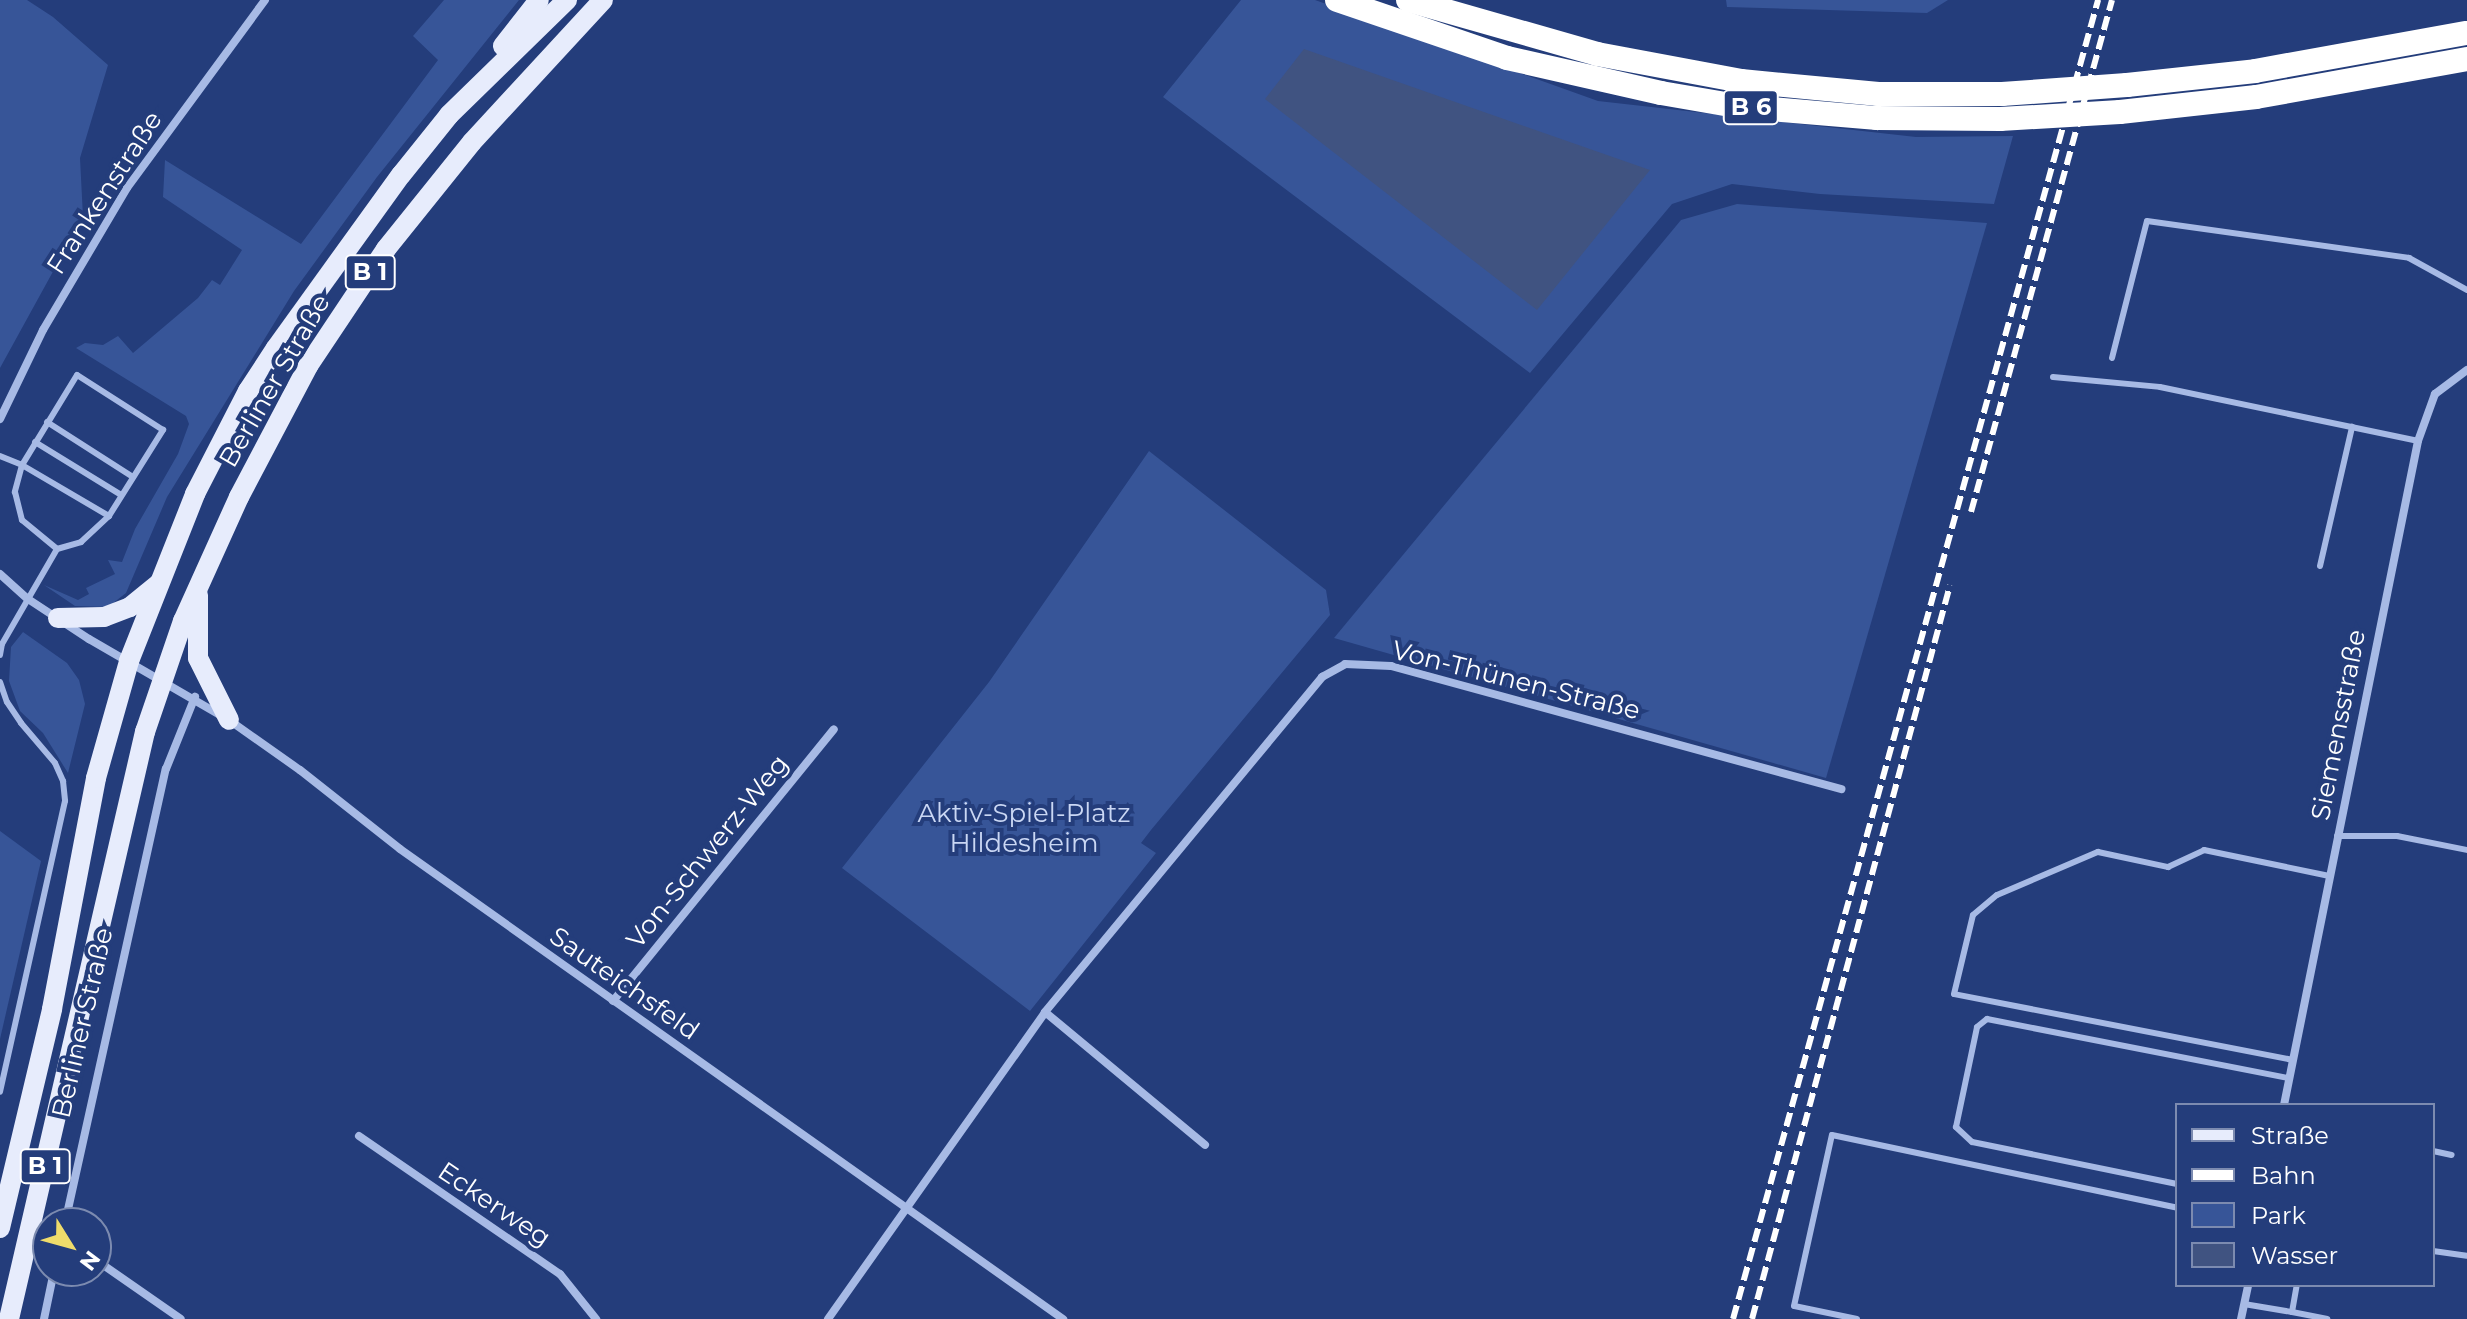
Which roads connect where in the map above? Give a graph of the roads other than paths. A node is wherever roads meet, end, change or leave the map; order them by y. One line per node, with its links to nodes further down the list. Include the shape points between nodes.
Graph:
1 (265, 0): 14 (street, Frankenstraße, via 127,188 43,330)
2 (539, 0): 9 (main road)
3 (567, 0): 9 (main road, Berliner Straße / B 1)
4 (603, 0): 28 (main road, Berliner Straße / B 1, via 472,142 362,283 274,428)
5 (1337, 0): 8 (highway, B 6, bridge, via 1507,58 1661,93 1736,106 1929,121 2120,112 2256,97)
6 (1408, 0): 7 (highway, B 6, bridge, via 1597,54 1741,81 1917,96 2127,85 2255,71)
7 (2467, 33)
8 (2467, 59)
9 (449, 115): 27 (main road, Berliner Straße / B 1, via 335,263 248,391 195,494)
10 (2467, 290): 11 (lane, via 2409,258 2147,221)
11 (2112, 358)
12 (2467, 370): 17 (street, Siemensstraße, via 2435,394)
13 (2053, 377): 16 (lane, via 2160,387)
14 (0, 419)
15 (47, 422): 18 (lane); 21 (lane); 21 (lane, via 77,375 163,430)
16 (2352, 427): 17 (lane); 25 (lane)
17 (2418, 441): 40 (street, Siemensstraße)
18 (35, 442): 20 (lane); 22 (lane)
19 (0, 456): 20 (lane)
20 (22, 465): 23 (lane); 24 (lane, via 15,492 22,520)
21 (133, 477): 22 (lane)
22 (121, 495): 23 (lane)
23 (109, 516): 24 (lane, via 81,542)
24 (57, 549): 29 (lane)
25 (2320, 566)
26 (0, 574): 29 (street)
27 (158, 584): 30 (main road, via 130,607 104,617); 32 (main road, Berliner Straße / B 1)
28 (198, 587): 33 (main road, Berliner Straße / B 1); 37 (main road, via 198,658)
29 (28, 599): 30 (street); 31 (lane)
30 (58, 618): 32 (street)
31 (0, 655)
32 (129, 661): 33 (street); 57 (main road, B 1, via 96,778 52,1009)
33 (163, 680): 35 (street, Sauteichsfeld); 66 (main road, B 1, via 132,782)
34 (0, 682): 36 (lane)
35 (195, 697): 37 (street, Sauteichsfeld); 55 (street, Berliner Straße, via 166,769)
36 (3, 702): 47 (lane, via 55,763 65,801)
37 (229, 720): 43 (street, Sauteichsfeld)
38 (834, 729): 43 (street, Von-Schwerz-Weg)
39 (1842, 789): 44 (street, Von-Thünen-Straße, via 1391,666 1345,664 1322,677)
40 (2337, 836): 41 (lane, via 2397,836); 42 (street, Siemensstraße)
41 (2467, 850)
42 (2329, 876): 45 (street, Siemensstraße); 45 (lane, via 2204,850 2168,867 2098,852 1997,895 1973,915 1954,994)
43 (613, 1001): 54 (street, Sauteichsfeld)
44 (1045, 1012): 50 (street); 54 (street, Von-Thünen-Straße)
45 (2293, 1060): 46 (street, Siemensstraße)
46 (2289, 1078): 48 (street, Siemensstraße); 53 (lane, via 1987,1019 1977,1027 1956,1127 1972,1142)
47 (0, 1092)
48 (2284, 1103)
49 (359, 1136): 69 (street, Eckerweg, via 560,1274)
50 (1205, 1145)
51 (2435, 1151): 52 (lane)
52 (2452, 1155)
53 (2175, 1184)
54 (905, 1206): 70 (street, Von-Thünen-Straße); 71 (street, Sauteichsfeld)
55 (69, 1207)
56 (2175, 1208): 72 (lane, via 1832,1135 1794,1306)
57 (0, 1228)
58 (2435, 1251): 59 (lane)
59 (2467, 1256)
60 (112, 1271): 68 (street)
61 (51, 1287): 67 (street)
62 (2248, 1287): 64 (street)
63 (2297, 1287): 65 (lane)
64 (2244, 1304): 65 (lane); 73 (street)
65 (2292, 1312): 74 (lane)
66 (9, 1319)
67 (44, 1319)
68 (181, 1319)
69 (596, 1319)
70 (828, 1319)
71 (1063, 1319)
72 (1857, 1319)
73 (2241, 1319)
74 (2327, 1319)

